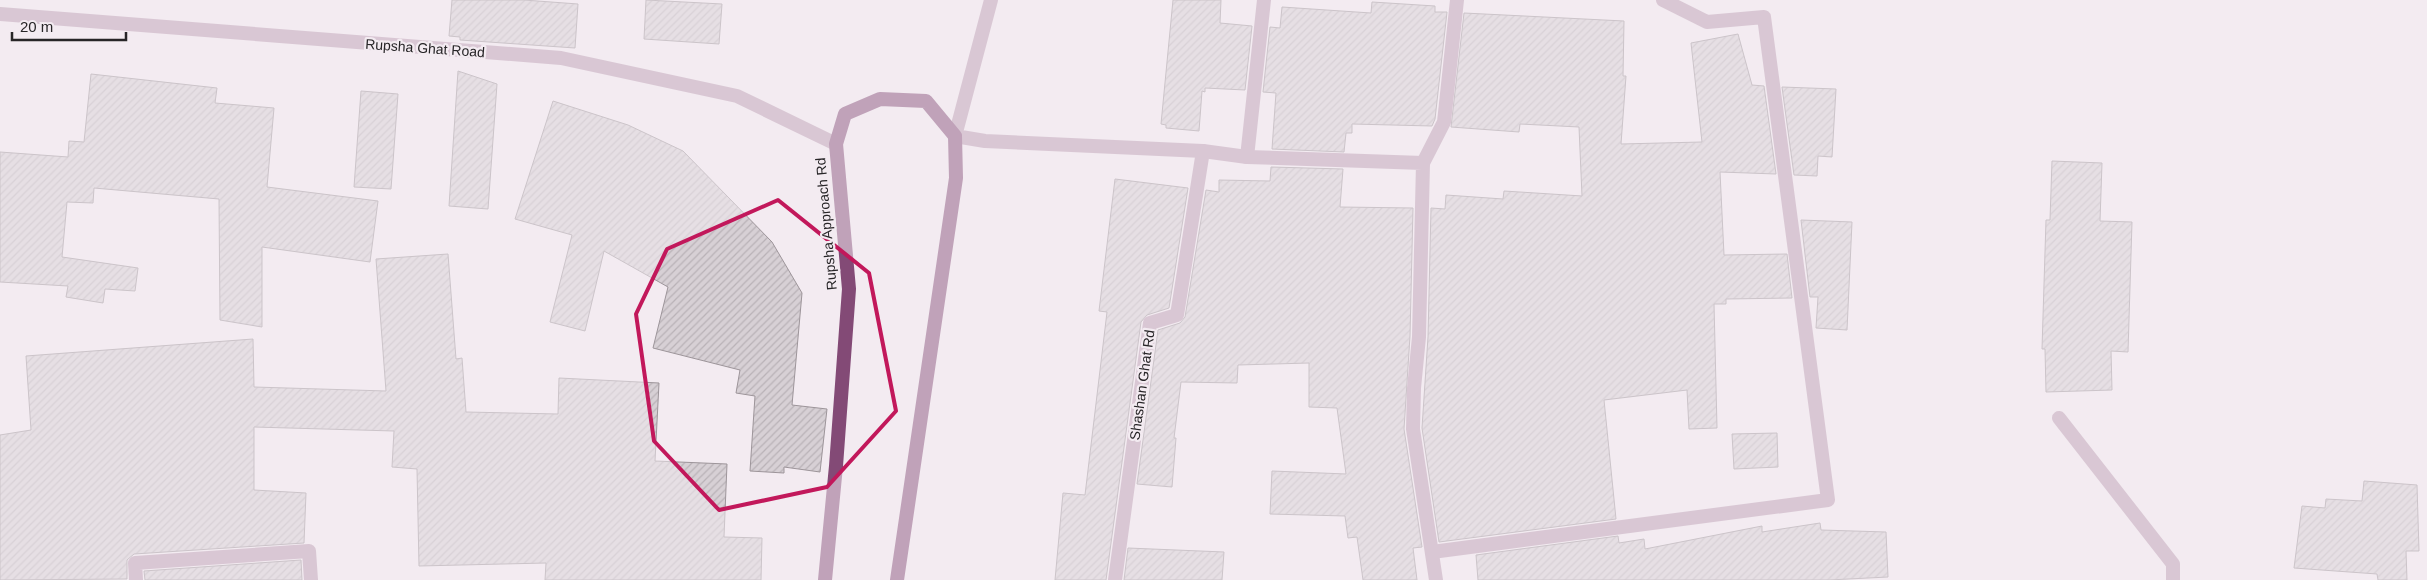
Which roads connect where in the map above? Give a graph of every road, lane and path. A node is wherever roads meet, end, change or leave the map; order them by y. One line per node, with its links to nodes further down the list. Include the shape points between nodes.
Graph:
1 (990, 0): 6 (street)
2 (1264, 0): 9 (street)
3 (1457, 0): 10 (street, via 1444,122)
4 (1663, 0): 12 (street, via 1707,22 1764,17 1828,500)
5 (0, 14): 7 (street, Rupsha Ghat Road, via 561,58 736,96)
6 (955, 136): 7 (highway, Rupsha Approach Rd, via 926,101 880,99 845,114); 8 (street, via 985,141); 16 (highway, via 956,178)
7 (836, 144): 15 (highway, Rupsha Approach Rd, via 849,289)
8 (1203, 151): 9 (street); 17 (street, Shashan Ghat Rd, via 1177,314 1150,323)
9 (1247, 157): 10 (street)
10 (1423, 163): 12 (street, via 1419,337 1413,429)
11 (2059, 418): 19 (street, via 2173,564)
12 (1432, 552): 18 (street)
13 (136, 580): 14 (street, via 135,563 309,551)
14 (310, 580)
15 (825, 580)
16 (897, 580)
17 (1115, 580)
18 (1436, 580)
19 (2173, 580)

